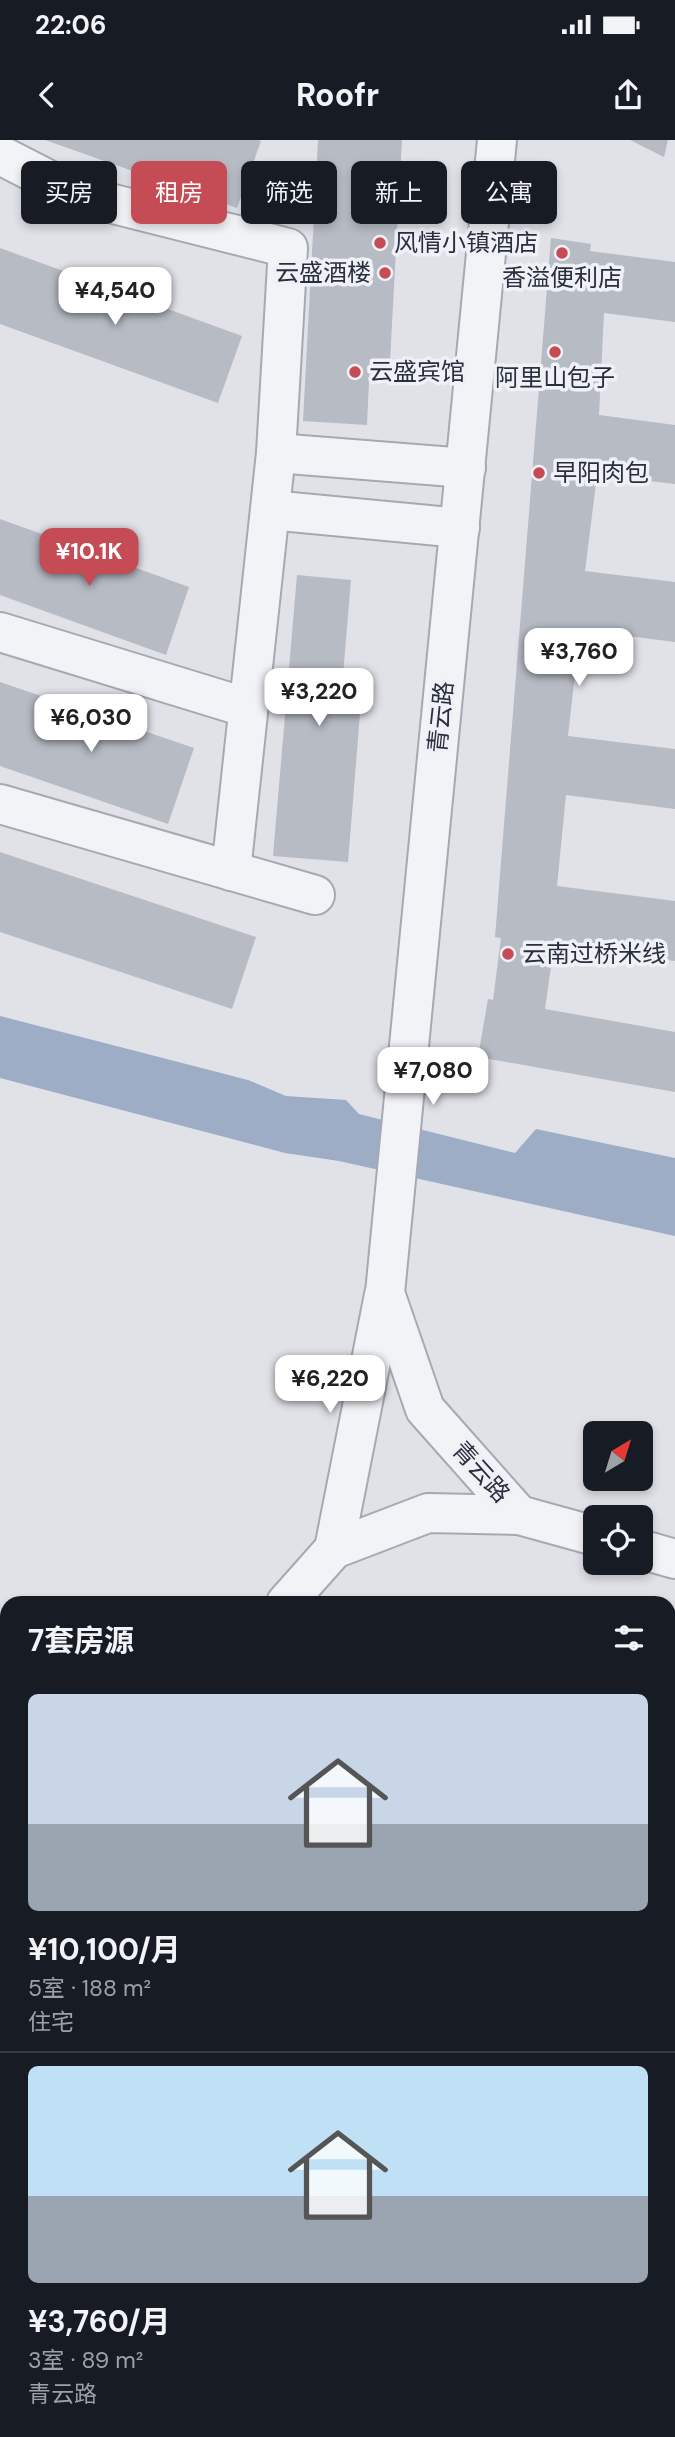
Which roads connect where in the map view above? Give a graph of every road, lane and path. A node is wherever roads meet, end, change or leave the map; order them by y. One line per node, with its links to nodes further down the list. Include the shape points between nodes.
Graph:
1 (497, 140): 4 (street, 青云路)
2 (0, 155): 3 (street, via 78,195 288,248)
3 (276, 453): 4 (street); 5 (street)
4 (466, 468): 6 (street, 青云路)
5 (270, 510): 6 (street); 8 (street)
6 (460, 528): 12 (street, 青云路)
7 (0, 632): 8 (street)
8 (248, 708): 10 (street)
9 (0, 804): 10 (street)
10 (231, 871): 11 (street)
11 (315, 895)
12 (385, 1293): 13 (street, 青云路, via 425,1409); 15 (street, 青云路)
13 (519, 1515): 14 (street); 15 (street, 青云路, via 428,1513)
14 (583, 1533)
15 (334, 1549): 18 (street, 青云路)
16 (653, 1553): 17 (street)
17 (675, 1559)
18 (292, 1596)

